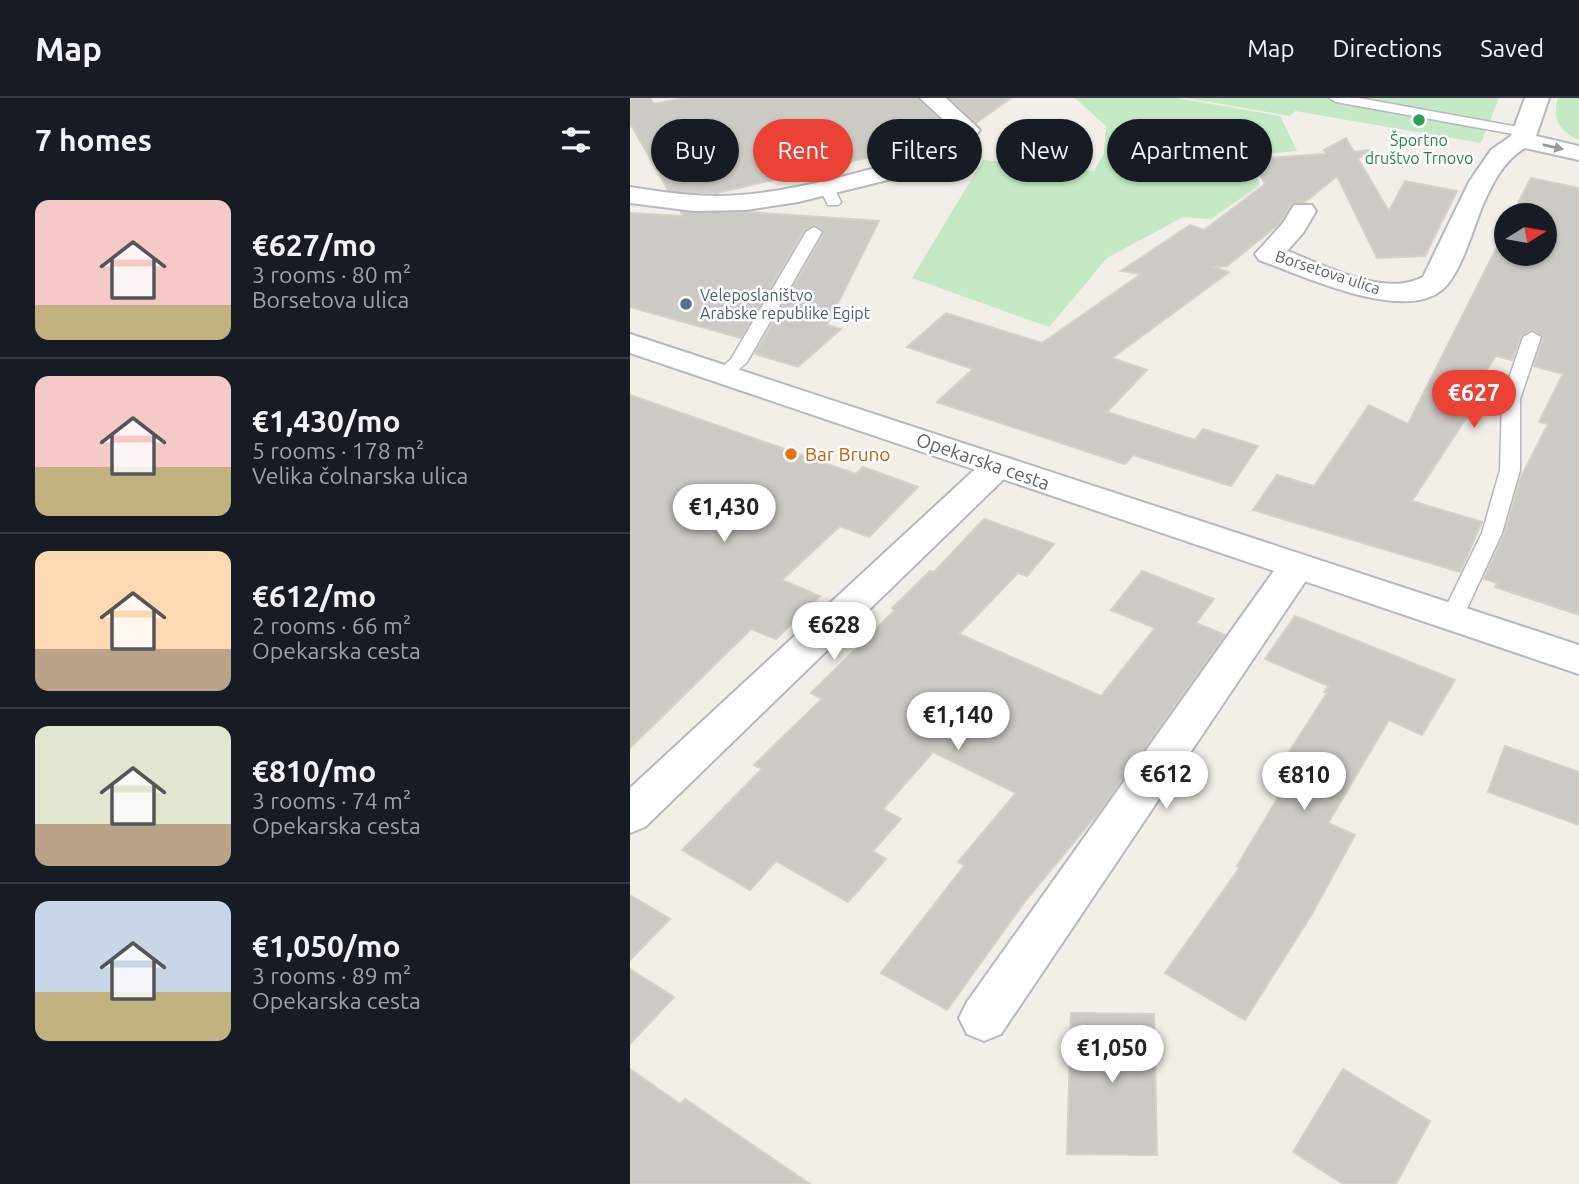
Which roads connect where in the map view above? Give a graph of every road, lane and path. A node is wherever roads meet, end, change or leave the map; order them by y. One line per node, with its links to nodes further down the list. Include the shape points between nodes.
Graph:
1 (932, 98): 4 (street)
2 (1336, 98): 5 (lane)
3 (1537, 98): 5 (street)
4 (956, 119)
5 (1523, 136): 6 (street, one-way to 6); 9 (street, Borsetova ulica, via 1493,161 1435,281 1423,290 1379,291 1269,254)
6 (1579, 153)
7 (867, 182): 8 (street, via 830,195 740,202 694,204)
8 (630, 195)
9 (1303, 211)
10 (814, 232): 13 (lane, via 738,362)
11 (1532, 337): 16 (lane, via 1511,399 1510,470 1492,533)
12 (630, 343): 13 (street, Opekarska cesta)
13 (724, 374): 14 (street, Opekarska cesta)
14 (998, 466): 15 (street, Opekarska cesta); 18 (street)
15 (1296, 567): 16 (street, Opekarska cesta); 19 (street)
16 (1452, 617): 17 (street, Opekarska cesta)
17 (1579, 660)
18 (630, 815)
19 (984, 1018)

